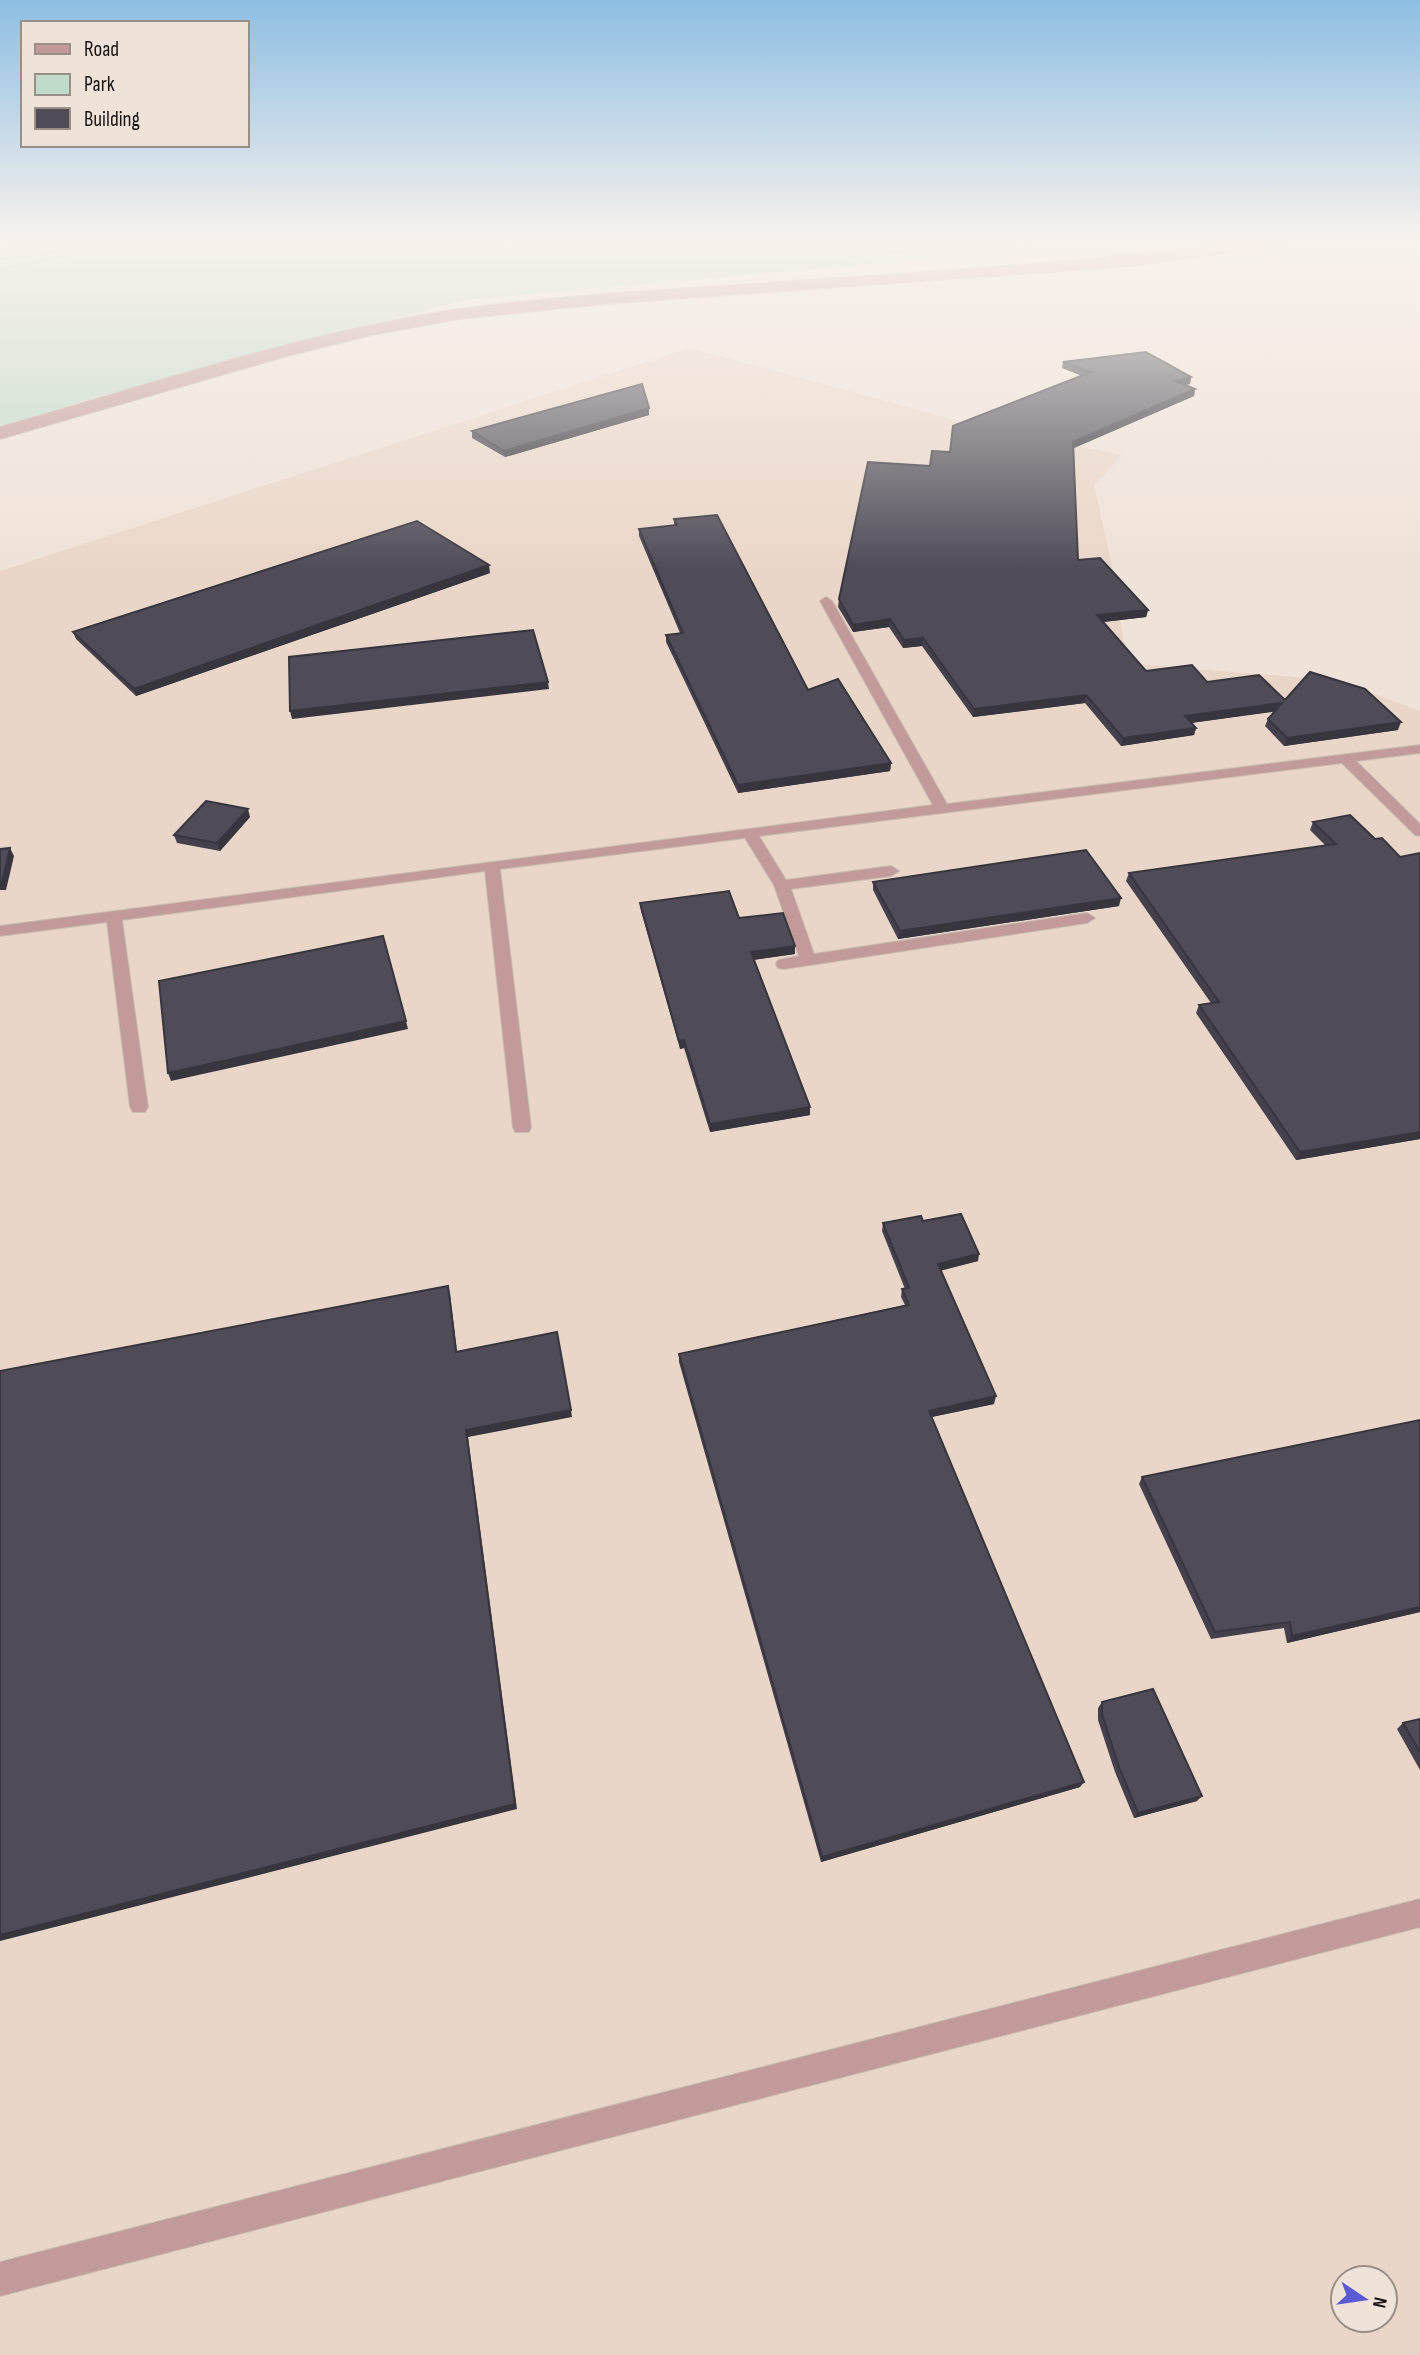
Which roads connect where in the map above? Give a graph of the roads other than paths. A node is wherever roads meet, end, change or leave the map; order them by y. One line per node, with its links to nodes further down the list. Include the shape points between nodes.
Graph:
1 (291, 350): 2 (street)
2 (0, 433)
3 (826, 601): 6 (lane)
4 (1420, 749): 5 (lane)
5 (1345, 758): 6 (lane); 7 (lane)
6 (942, 808): 8 (lane)
7 (1420, 832)
8 (750, 833): 9 (lane); 11 (lane)
9 (492, 865): 12 (lane); 18 (lane)
10 (891, 871): 11 (lane)
11 (782, 885): 15 (lane)
12 (114, 917): 14 (lane); 17 (lane)
13 (1087, 918): 15 (lane)
14 (0, 931)
15 (808, 959): 16 (lane)
16 (784, 964)
17 (139, 1107)
18 (522, 1127)
19 (1420, 1913): 20 (lane)
20 (0, 2279)

